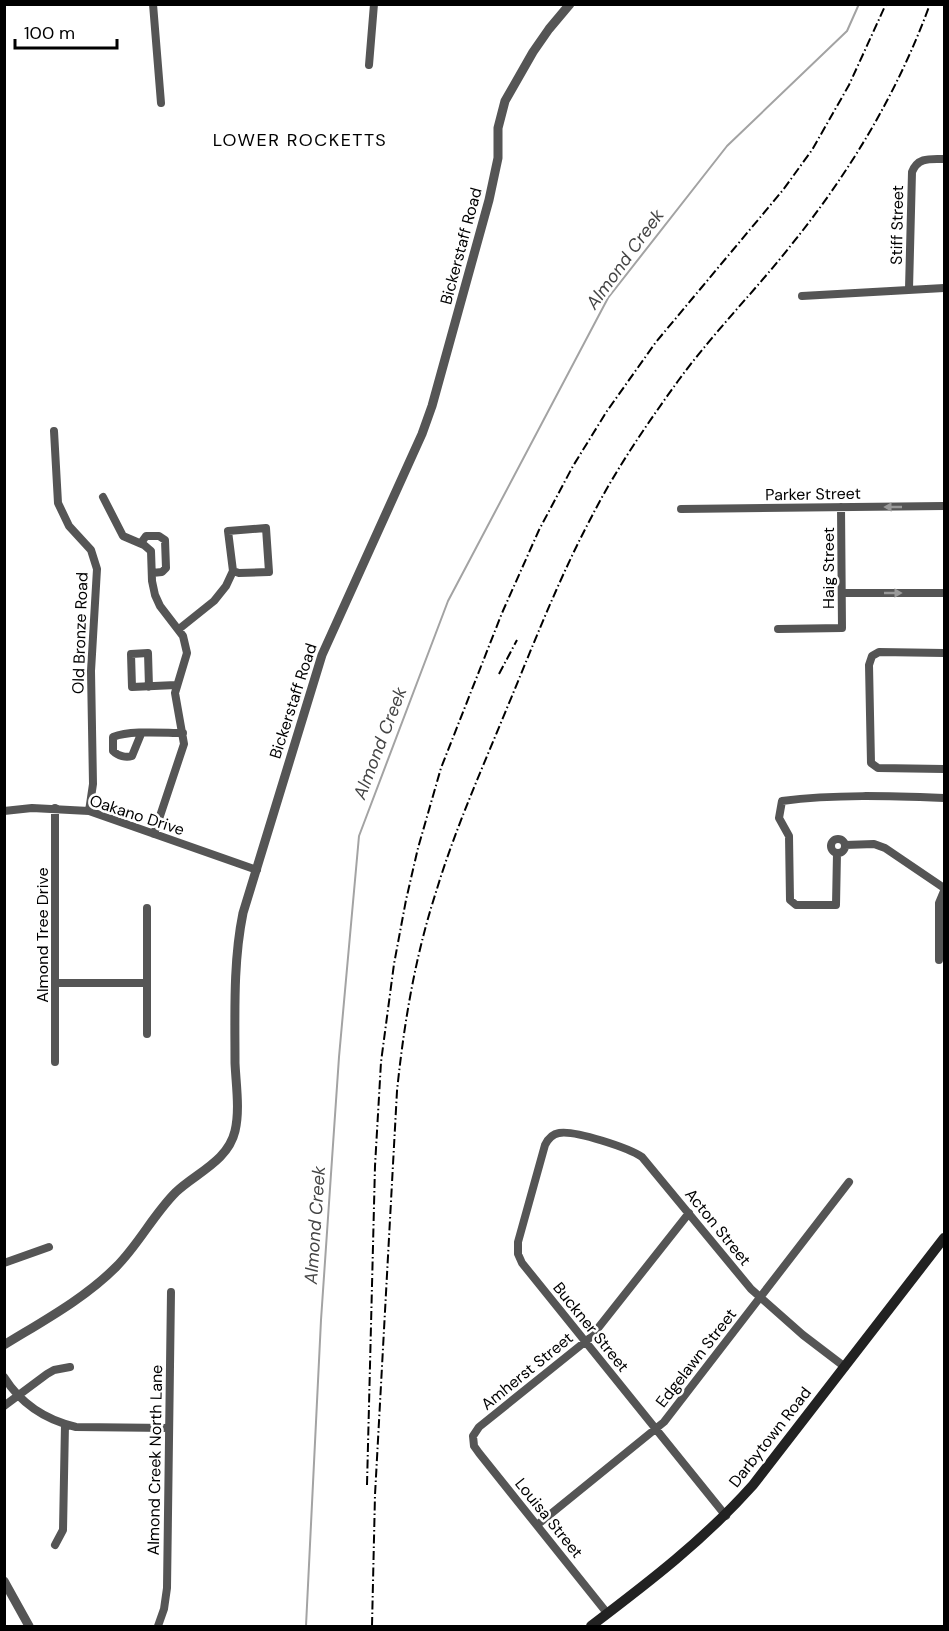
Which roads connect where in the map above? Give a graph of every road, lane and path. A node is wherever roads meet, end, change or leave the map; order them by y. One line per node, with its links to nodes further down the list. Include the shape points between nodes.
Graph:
1 (153, 4): 5 (street)
2 (374, 4): 4 (street)
3 (570, 4): 35 (street, Bickerstaff Road, via 533,52 505,101 489,200 432,406 322,655)
4 (369, 65)
5 (162, 102)
6 (945, 159): 8 (street, Stiff Street, via 915,163 912,172)
7 (945, 288): 8 (street)
8 (909, 289): 9 (street)
9 (802, 296)
10 (54, 431): 31 (street, Old Bronze Road, via 58,503 69,526 91,550 97,568 91,671 93,784)
11 (104, 497): 15 (street, via 123,536)
12 (945, 506): 13 (street, Parker Street, one-way to 13)
13 (841, 507): 14 (street, Parker Street); 18 (street, Haig Street)
14 (681, 509)
15 (141, 543): 17 (street, via 151,551); 17 (street, via 146,536 165,540 166,568)
16 (233, 572): 16 (street, via 228,531 266,528 269,572); 20 (street, via 214,601)
17 (152, 573): 20 (street, via 158,601)
18 (842, 593): 19 (street, one-way to 19); 21 (street, Haig Street, via 842,628)
19 (945, 593)
20 (179, 629): 23 (street, via 187,653)
21 (778, 629)
22 (945, 653): 27 (street, via 879,652 869,665 871,763 878,768)
23 (176, 686): 24 (street); 25 (street, via 175,700)
24 (149, 687): 24 (street, via 132,687 131,654 148,653)
25 (183, 733): 26 (street); 32 (street, via 182,752)
26 (141, 734)
27 (945, 769)
28 (945, 798): 34 (street, via 782,801 779,818 789,836 790,900 796,905 836,905)
29 (55, 808): 30 (street, Oakano Drive); 31 (street, Oakano Drive); 39 (street, Almond Tree Drive)
30 (4, 811)
31 (89, 811): 32 (street, Oakano Drive)
32 (154, 834): 35 (street, Oakano Drive)
33 (845, 845): 34 (street); 34 (street, via 841,840 834,841 832,848); 36 (street, via 874,844 885,848)
34 (837, 853)
35 (257, 870): 52 (street, Bickerstaff Road, via 237,946 236,1125 228,1148 170,1199 108,1275 72,1304)
36 (945, 890): 38 (street, via 939,903)
37 (147, 908): 40 (street)
38 (939, 960)
39 (55, 983): 40 (street); 42 (street, Almond Tree Drive)
40 (147, 983): 41 (street)
41 (147, 1034)
42 (56, 1062)
43 (557, 1133): 45 (street, Acton Street, via 636,1153); 51 (street, Buckner Street, via 545,1145 518,1254)
44 (849, 1182): 50 (street, Edgelawn Street)
45 (689, 1213): 50 (street, Acton Street); 51 (street, Amherst Street)
46 (945, 1238): 54 (main road, Darbytown Road)
47 (49, 1247): 48 (street)
48 (4, 1263)
49 (171, 1292): 59 (street, Almond Creek North Lane)
50 (760, 1298): 54 (street, Acton Street); 60 (street, Edgelawn Street)
51 (586, 1341): 60 (street, Buckner Street); 61 (street, Amherst Street, via 479,1427)
52 (4, 1345)
53 (70, 1367): 56 (street, via 47,1374)
54 (845, 1367): 62 (main road, Darbytown Road)
55 (4, 1377): 56 (street)
56 (19, 1395): 57 (street); 58 (street, via 43,1415)
57 (4, 1406)
58 (65, 1424): 59 (street); 64 (street, via 63,1530)
59 (169, 1428): 68 (street, Almond Creek North Lane, via 167,1588)
60 (656, 1430): 62 (street, Buckner Street); 63 (street, Edgelawn Street)
61 (473, 1438): 63 (street, Louisa Street, via 479,1453)
62 (726, 1516): 66 (main road, Darbytown Road)
63 (537, 1525): 66 (street, Louisa Street)
64 (55, 1545)
65 (4, 1581): 67 (street)
66 (608, 1614): 69 (main road, Darbytown Road)
67 (29, 1626)
68 (158, 1626)
69 (591, 1626)

